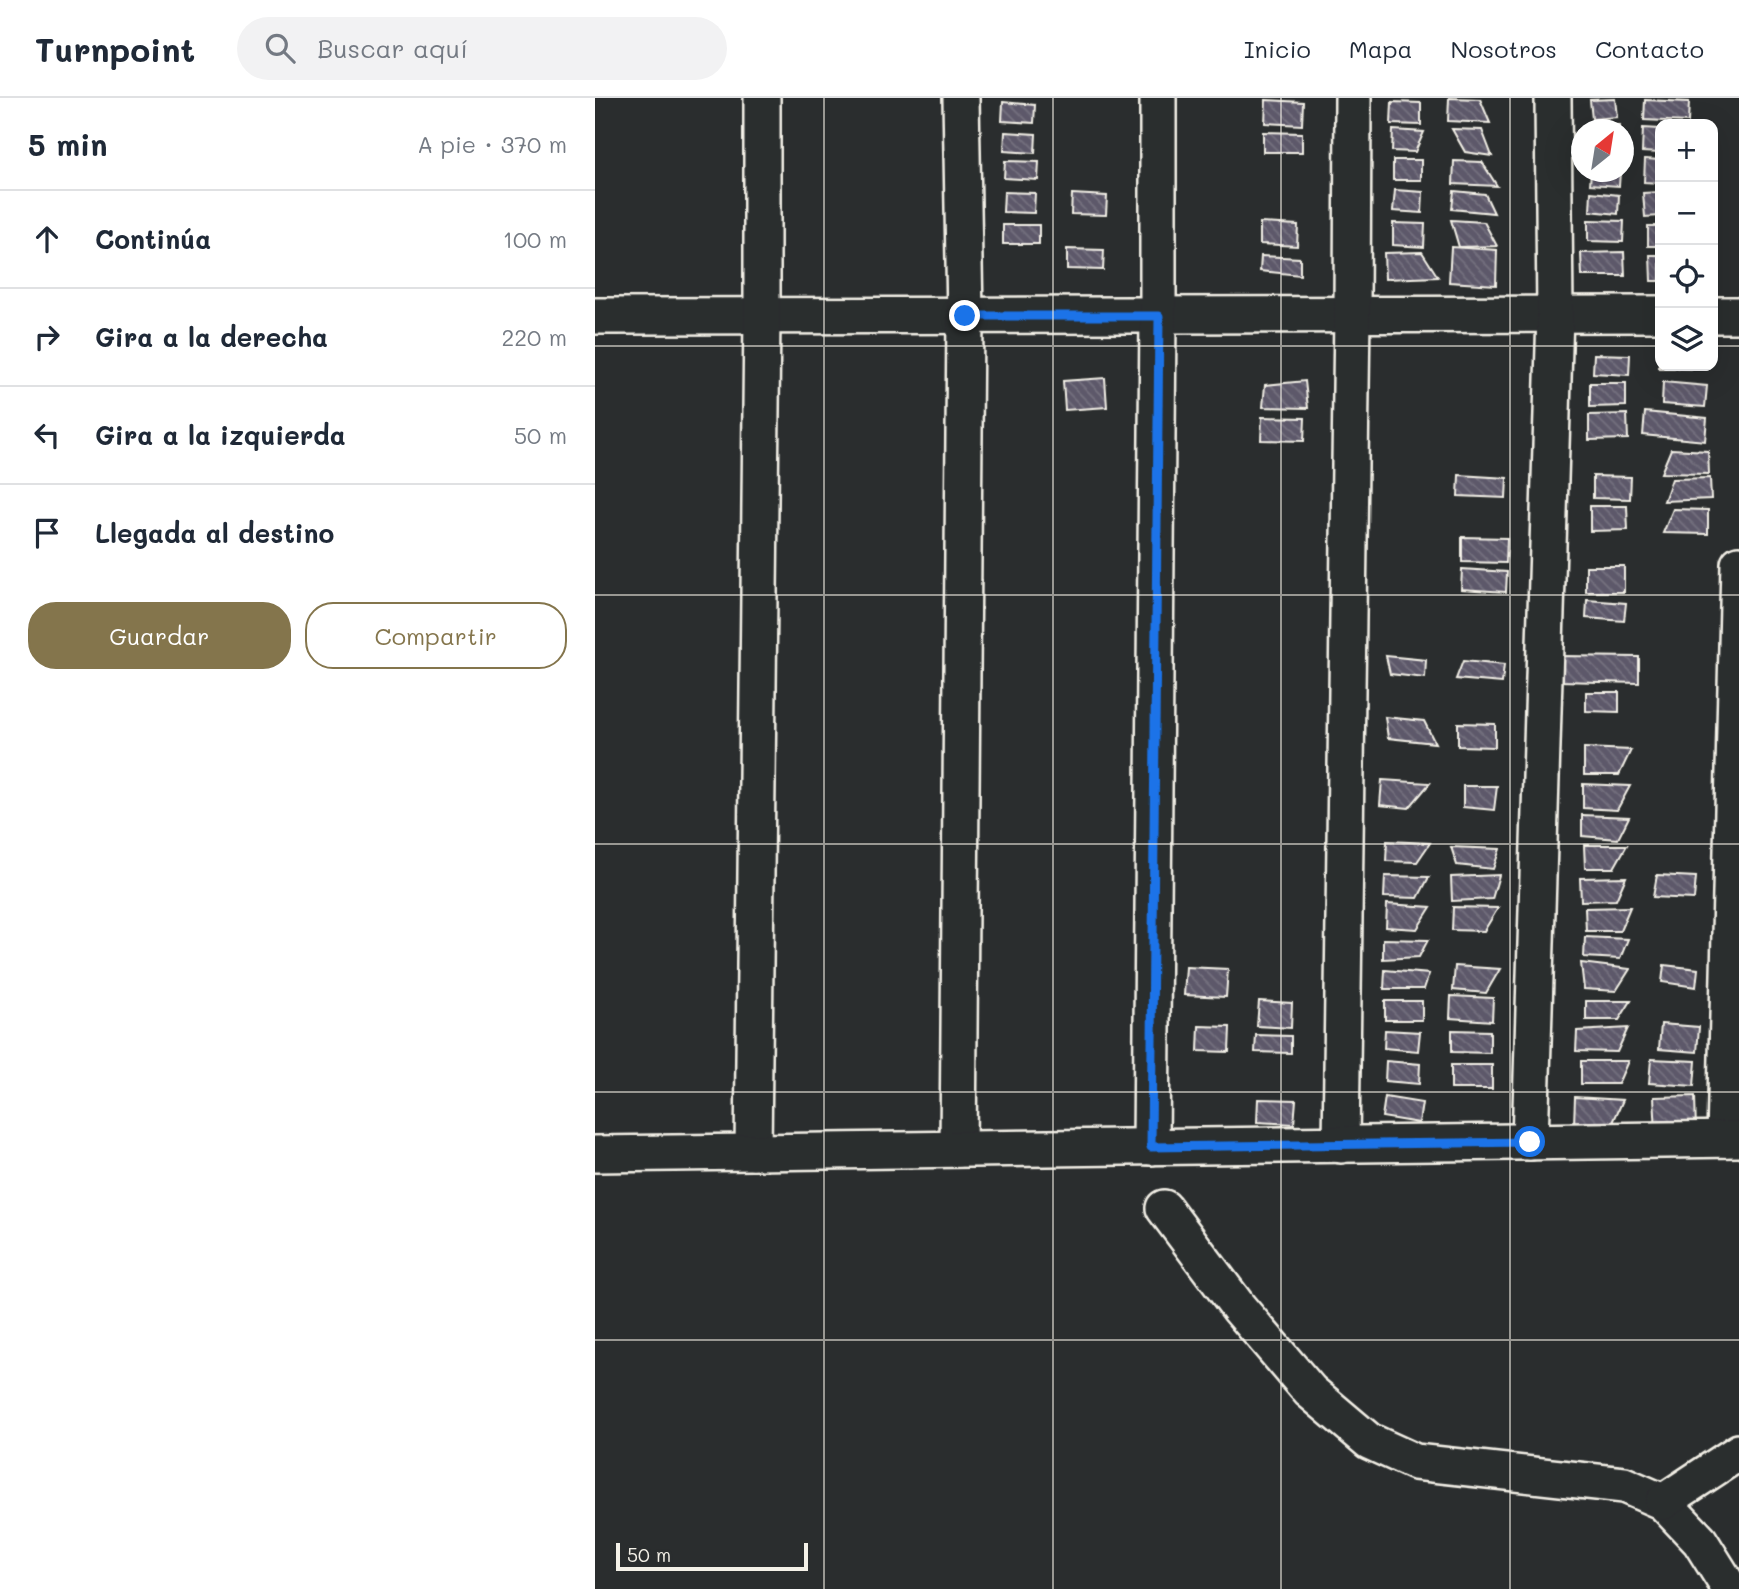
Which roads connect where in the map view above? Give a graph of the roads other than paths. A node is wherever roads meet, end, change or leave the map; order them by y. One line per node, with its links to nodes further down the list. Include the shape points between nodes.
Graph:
1 (762, 98): 12 (street)
2 (961, 98): 13 (street)
3 (1158, 98): 14 (street)
4 (1353, 98): 6 (street)
5 (1553, 98): 7 (street)
6 (1352, 314): 7 (street); 14 (street); 18 (street)
7 (1555, 314): 8 (street); 17 (street)
8 (1655, 314)
9 (1718, 315): 10 (street)
10 (1739, 315)
11 (595, 316): 12 (street)
12 (762, 316): 13 (street); 21 (street)
13 (965, 316): 14 (street); 20 (street)
14 (1159, 316): 19 (street)
15 (1739, 564): 16 (street)
16 (1732, 1139): 17 (street)
17 (1530, 1142): 18 (street)
18 (1341, 1145): 19 (street)
19 (1151, 1147): 20 (street)
20 (958, 1149): 21 (street)
21 (753, 1152): 22 (street)
22 (595, 1154)
23 (1164, 1208): 25 (street, via 1239,1308 1310,1391 1369,1441 1415,1462 1624,1485)
24 (1739, 1452): 25 (street)
25 (1663, 1502): 26 (street, via 1700,1541)
26 (1730, 1589)

